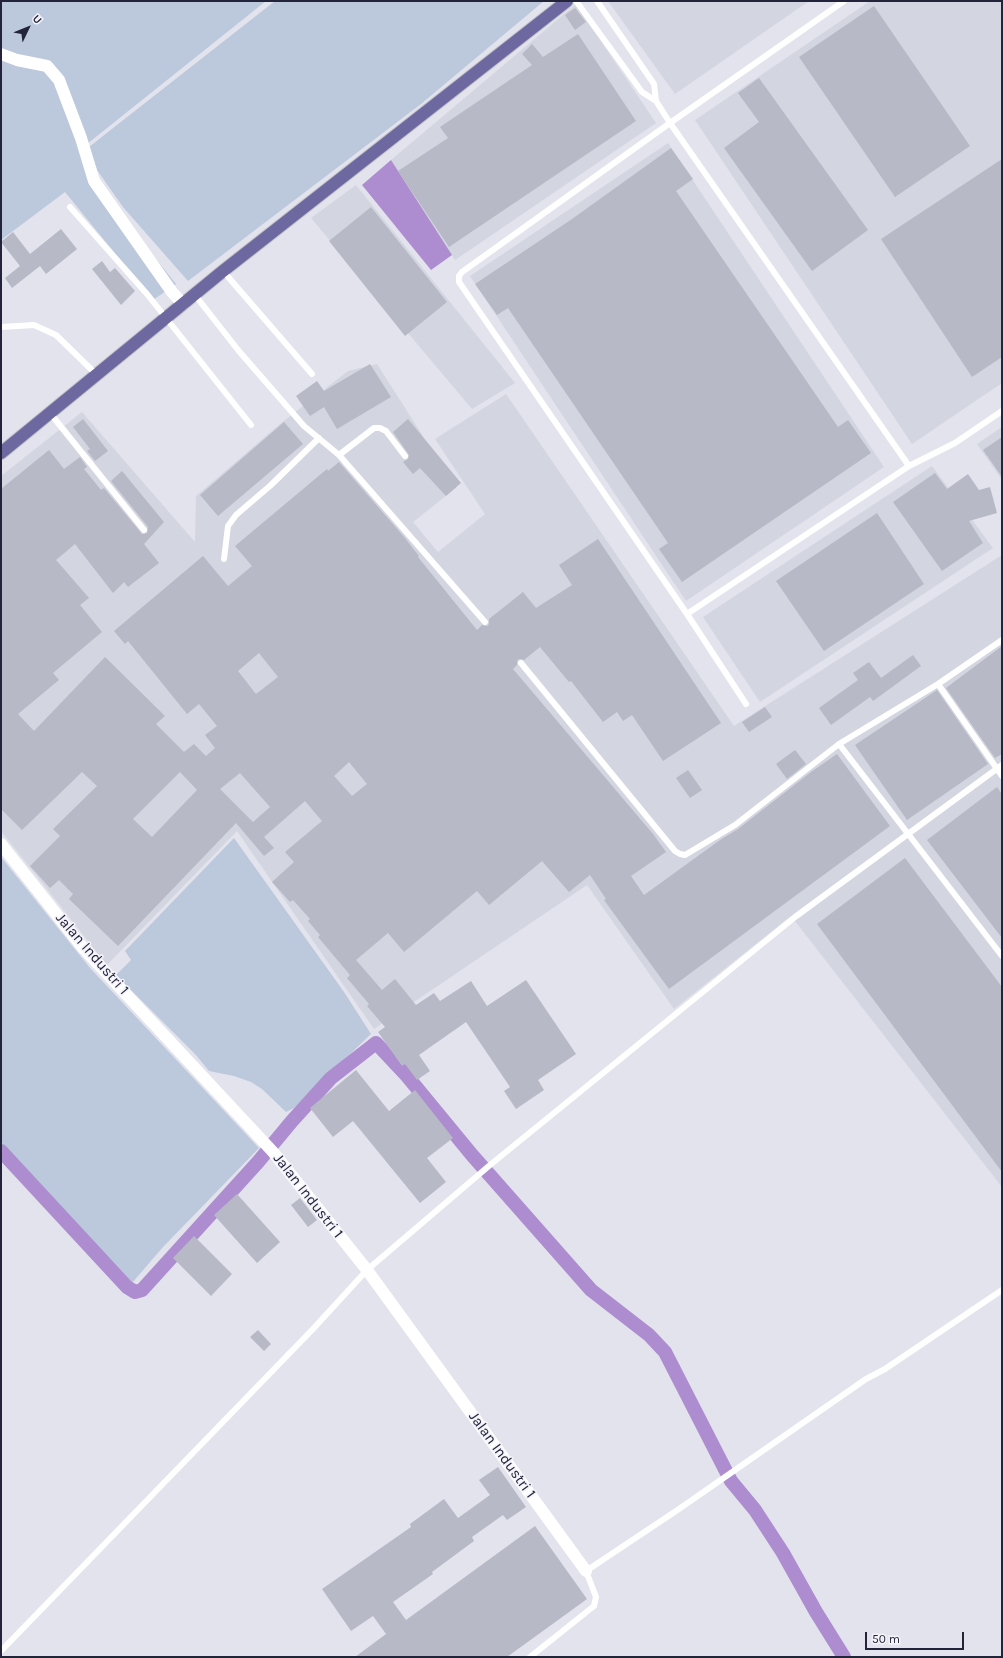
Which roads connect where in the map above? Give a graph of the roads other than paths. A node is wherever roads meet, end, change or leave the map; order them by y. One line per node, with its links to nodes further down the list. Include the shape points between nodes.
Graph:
1 (567, 1): 9 (main road)
2 (576, 1): 6 (lane, via 642,92)
3 (597, 1): 6 (lane, via 654,84)
4 (844, 1): 7 (lane)
5 (1, 54): 11 (street, via 47,66 59,80 94,181)
6 (656, 102): 7 (lane)
7 (670, 123): 23 (lane); 26 (lane, via 462,272 459,282)
8 (70, 206): 12 (lane)
9 (223, 271): 10 (main road); 14 (lane)
10 (195, 295): 11 (main road); 19 (lane, via 304,426)
11 (183, 304): 12 (main road)
12 (166, 318): 15 (main road); 18 (lane)
13 (1, 327): 15 (lane, via 34,325 56,335)
14 (312, 374)
15 (97, 375): 17 (main road)
16 (1002, 411): 23 (lane, via 955,443)
17 (50, 413): 20 (main road); 24 (lane)
18 (251, 425)
19 (319, 438): 21 (lane); 25 (lane, via 236,515 228,526)
20 (1, 453)
21 (339, 455): 22 (lane, via 374,428 380,428); 27 (lane)
22 (405, 456)
23 (910, 466): 26 (lane)
24 (144, 530)
25 (224, 559)
26 (687, 614): 31 (lane)
27 (485, 622)
28 (1002, 640): 30 (lane)
29 (520, 663): 32 (lane, via 680,854 685,855 735,825)
30 (938, 684): 32 (lane); 33 (lane)
31 (746, 704)
32 (839, 744): 35 (lane)
33 (1000, 767): 34 (lane); 35 (lane)
34 (1002, 776)
35 (909, 834): 37 (lane); 38 (lane, via 794,917 490,1165)
36 (1, 844): 38 (street, Jalan Industri 1, via 84,949 270,1149)
37 (1002, 956)
38 (367, 1270): 40 (street, Jalan Industri 1); 41 (lane)
39 (1002, 1290): 40 (lane, via 885,1369 866,1379)
40 (586, 1571): 42 (lane, via 596,1597 594,1606)
41 (1, 1651)
42 (530, 1657)

